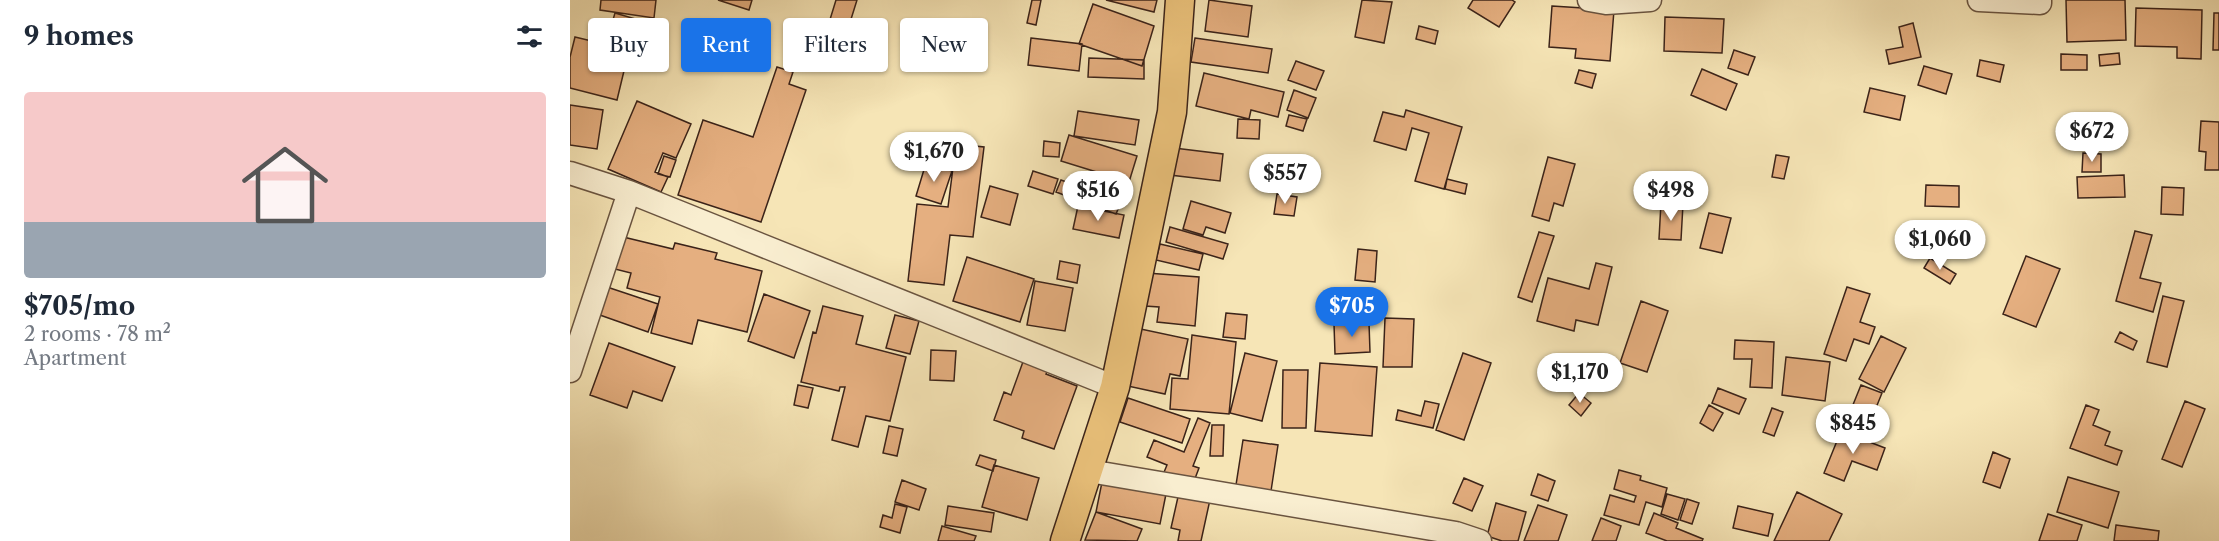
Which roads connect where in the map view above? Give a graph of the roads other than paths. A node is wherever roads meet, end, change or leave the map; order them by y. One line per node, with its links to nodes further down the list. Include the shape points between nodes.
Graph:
1 (1180, 0): 9 (main road, via 1172,112)
2 (1589, 0): 3 (street)
3 (1650, 0)
4 (1979, 0): 5 (street)
5 (2040, 0)
6 (570, 172): 7 (street)
7 (629, 192): 8 (street); 9 (street)
8 (570, 371)
9 (1115, 387): 10 (main road)
10 (1089, 471): 11 (main road); 12 (street, via 1456,533)
11 (1065, 541)
12 (1480, 541)

